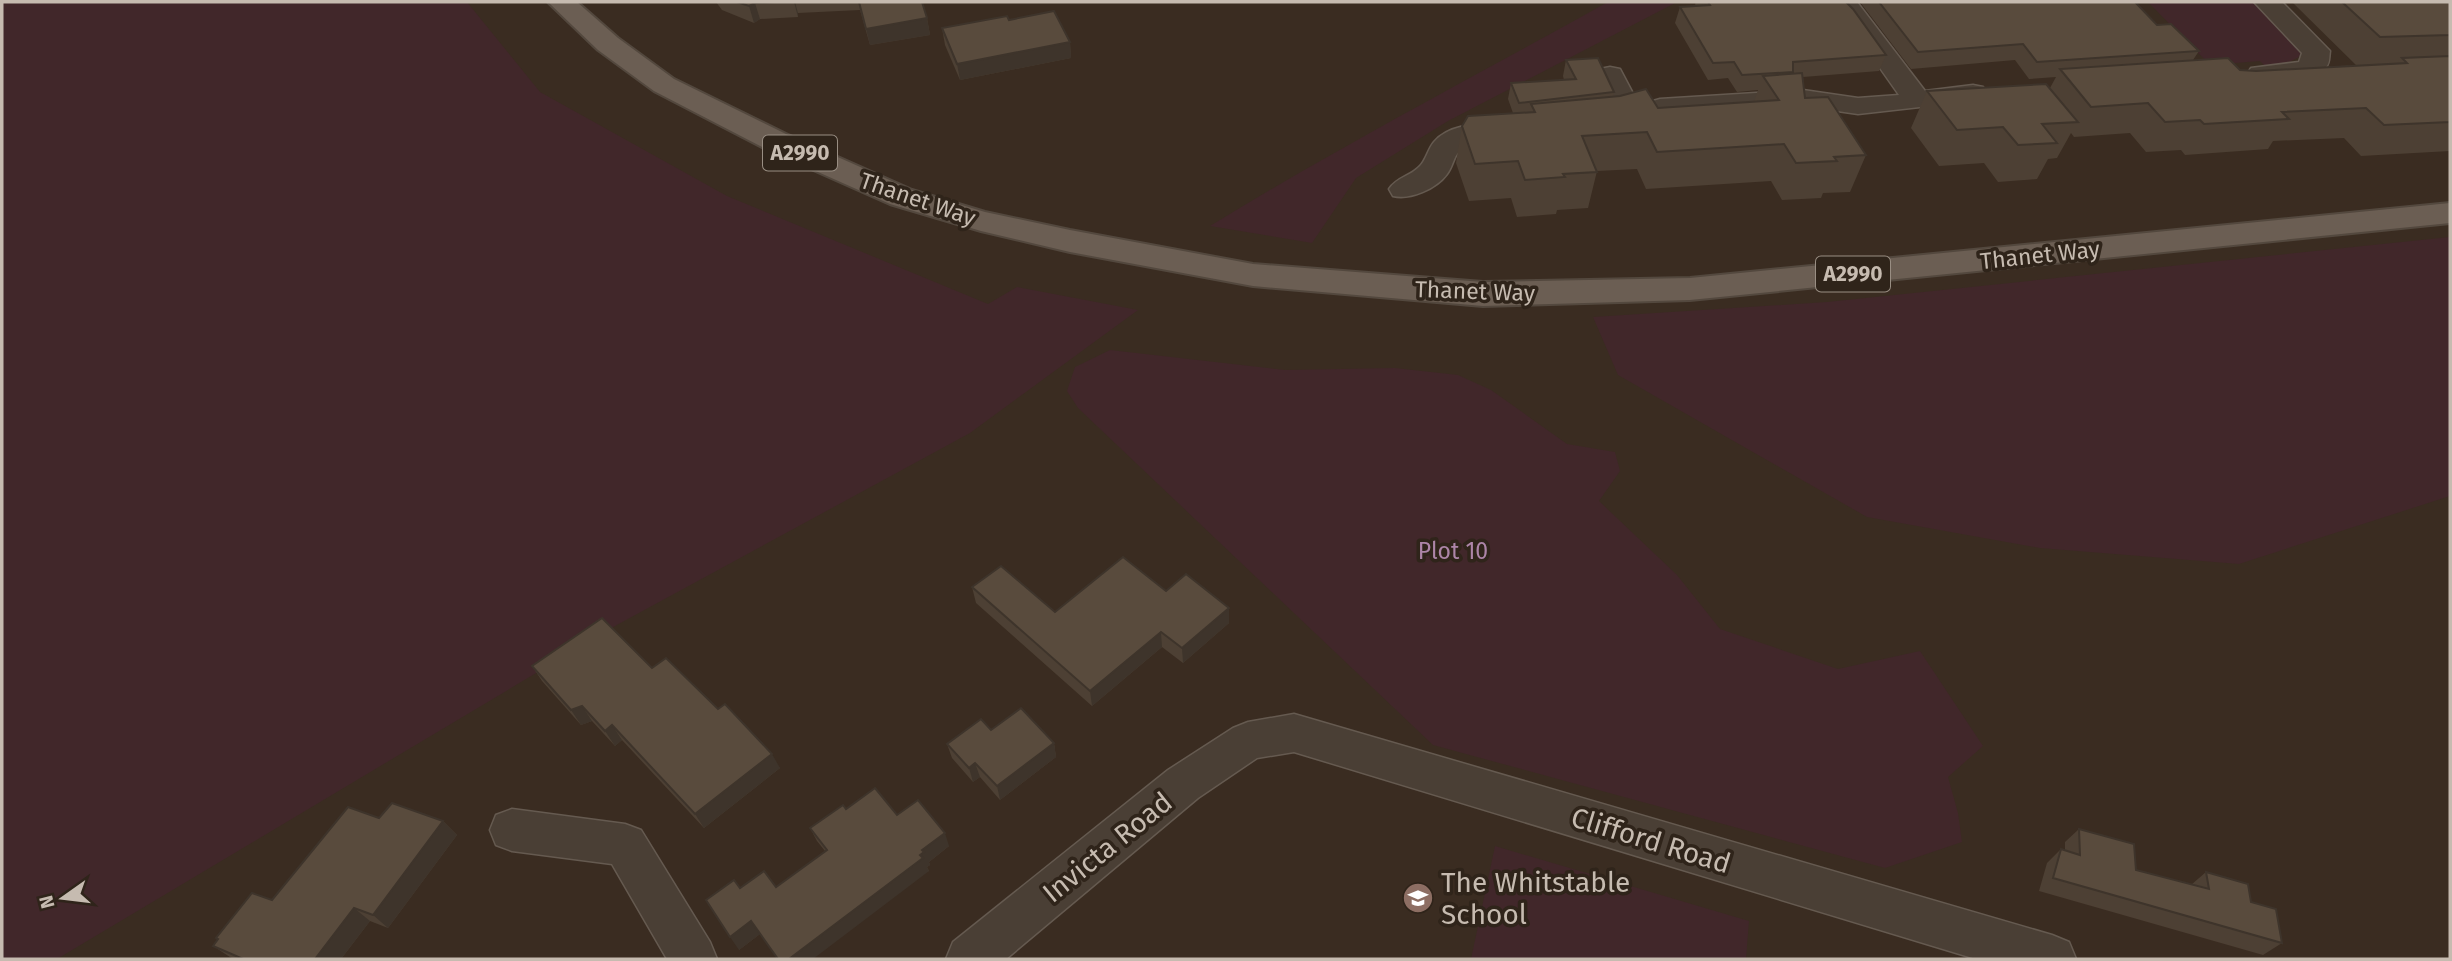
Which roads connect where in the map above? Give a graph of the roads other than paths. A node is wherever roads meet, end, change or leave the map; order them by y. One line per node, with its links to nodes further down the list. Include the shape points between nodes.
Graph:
1 (561, 2): 12 (main road, Thanet Way / A2990, via 664,85 901,197 1070,242 1253,275 1483,294 1690,289)
2 (1842, 2): 7 (street)
3 (2267, 2): 5 (street, via 2316,51 2328,70)
4 (1610, 75): 8 (street)
5 (2231, 76)
6 (2003, 91): 7 (street)
7 (1918, 101): 8 (street, via 1870,106 1803,97 1660,108)
8 (1630, 115): 9 (street)
9 (1583, 123)
10 (1531, 129): 11 (street, via 1465,135 1446,145 1434,172)
11 (1404, 189)
12 (2450, 213)
13 (1248, 741): 16 (street, Invicta Road, via 1183,784); 17 (street, Clifford Road, via 1294,733)
14 (512, 830): 15 (street, via 625,845)
15 (693, 959)
16 (970, 959)
17 (2052, 959)

